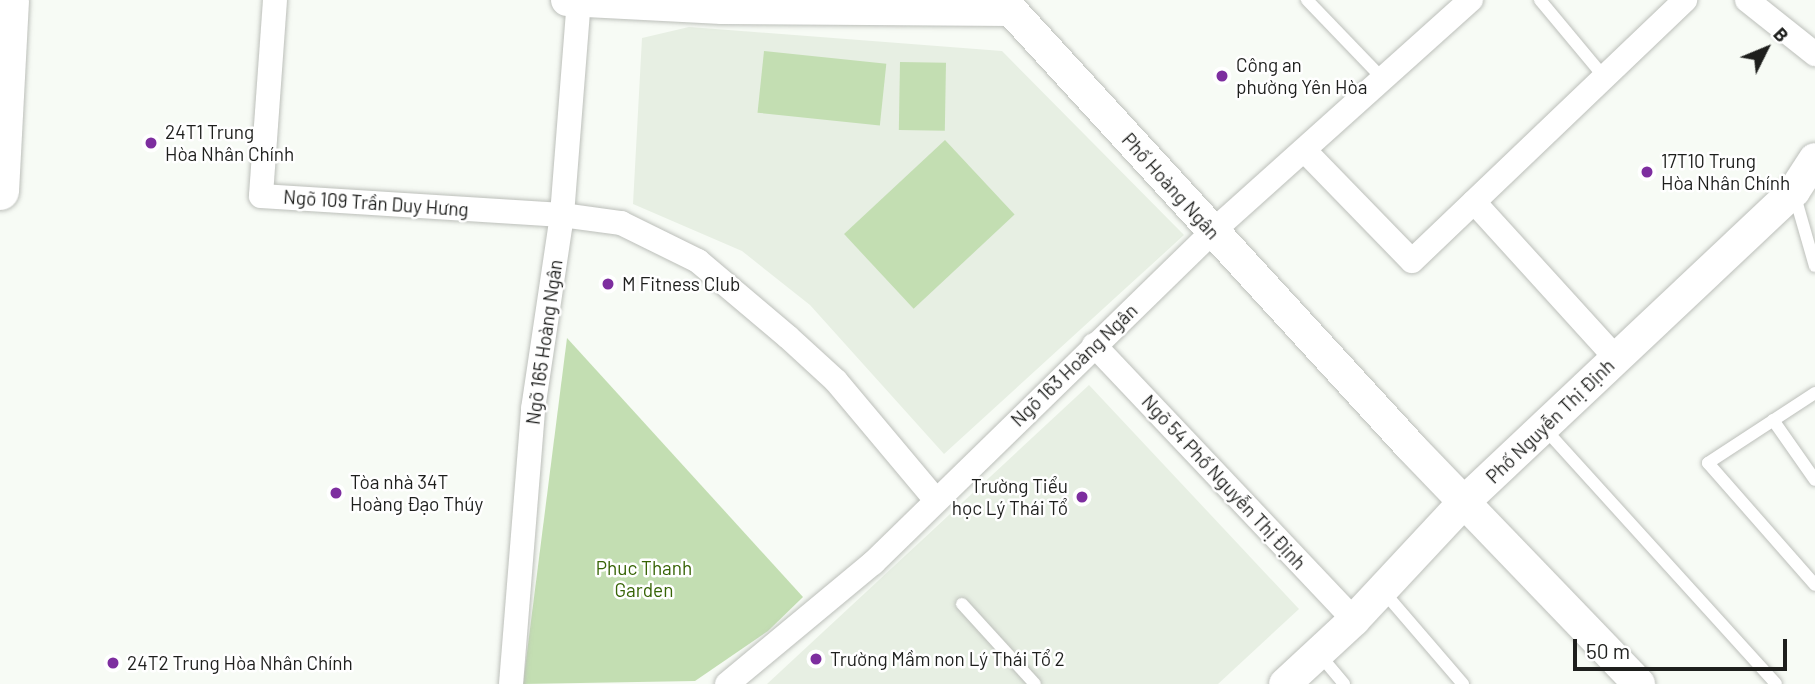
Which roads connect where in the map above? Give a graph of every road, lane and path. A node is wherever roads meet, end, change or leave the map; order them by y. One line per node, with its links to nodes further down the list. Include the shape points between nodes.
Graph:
1 (10, 0): 17 (main road)
2 (275, 0): 20 (street, Ngõ 109 Trần Duy Hưng, via 261,196)
3 (567, 0): 4 (street, Phố Hoàng Ngân)
4 (579, 0): 10 (street, Phố Hoàng Ngân); 20 (street, Ngõ 165 Hoàng Ngân)
5 (1307, 0): 14 (lane)
6 (1471, 0): 14 (street, Ngõ 163 Hoàng Ngân)
7 (1540, 0): 13 (lane)
8 (1685, 0): 13 (street)
9 (1747, 0): 12 (street)
10 (723, 4): 11 (street, Phố Hoàng Ngân)
11 (1011, 5): 21 (street, Phố Hoàng Ngân)
12 (1815, 54)
13 (1605, 78): 19 (street)
14 (1383, 79): 15 (street, Ngõ 163 Hoàng Ngân)
15 (1305, 151): 19 (street, via 1412,261); 21 (street, Ngõ 163 Hoàng Ngân)
16 (1815, 159): 18 (street, Phố Nguyễn Thị Định)
17 (0, 191)
18 (1794, 191): 22 (lane); 24 (street, Phố Nguyễn Thị Định)
19 (1474, 202): 24 (street)
20 (562, 215): 29 (street, via 621,223 698,261 836,381); 36 (street, Ngõ 165 Hoàng Ngân, via 533,409)
21 (1212, 232): 23 (street, Ngõ 163 Hoàng Ngân); 30 (street, Phố Hoàng Ngân)
22 (1815, 266)
23 (1094, 345): 29 (street, Ngõ 163 Hoàng Ngân); 34 (street, Ngõ 54 Phố Nguyễn Thị Định)
24 (1616, 358): 27 (street, Phố Nguyễn Thị Định)
25 (1815, 393): 26 (lane)
26 (1773, 420): 28 (lane); 31 (lane, via 1708,463)
27 (1544, 428): 30 (street, Phố Nguyễn Thị Định); 43 (lane)
28 (1815, 480)
29 (936, 499): 37 (street, Ngõ 163 Hoàng Ngân, via 873,564)
30 (1463, 503): 32 (street, Phố Nguyễn Thị Định); 42 (street, Phố Hoàng Ngân)
31 (1815, 585)
32 (1380, 588): 34 (street, Phố Nguyễn Thị Định); 41 (lane)
33 (962, 604): 38 (lane)
34 (1354, 620): 35 (street, Phố Nguyễn Thị Định)
35 (1318, 654): 39 (street, Phố Nguyễn Thị Định); 40 (lane)
36 (511, 684)
37 (727, 684)
38 (1035, 684)
39 (1285, 684)
40 (1344, 684)
41 (1463, 684)
42 (1639, 684)
43 (1776, 684)

